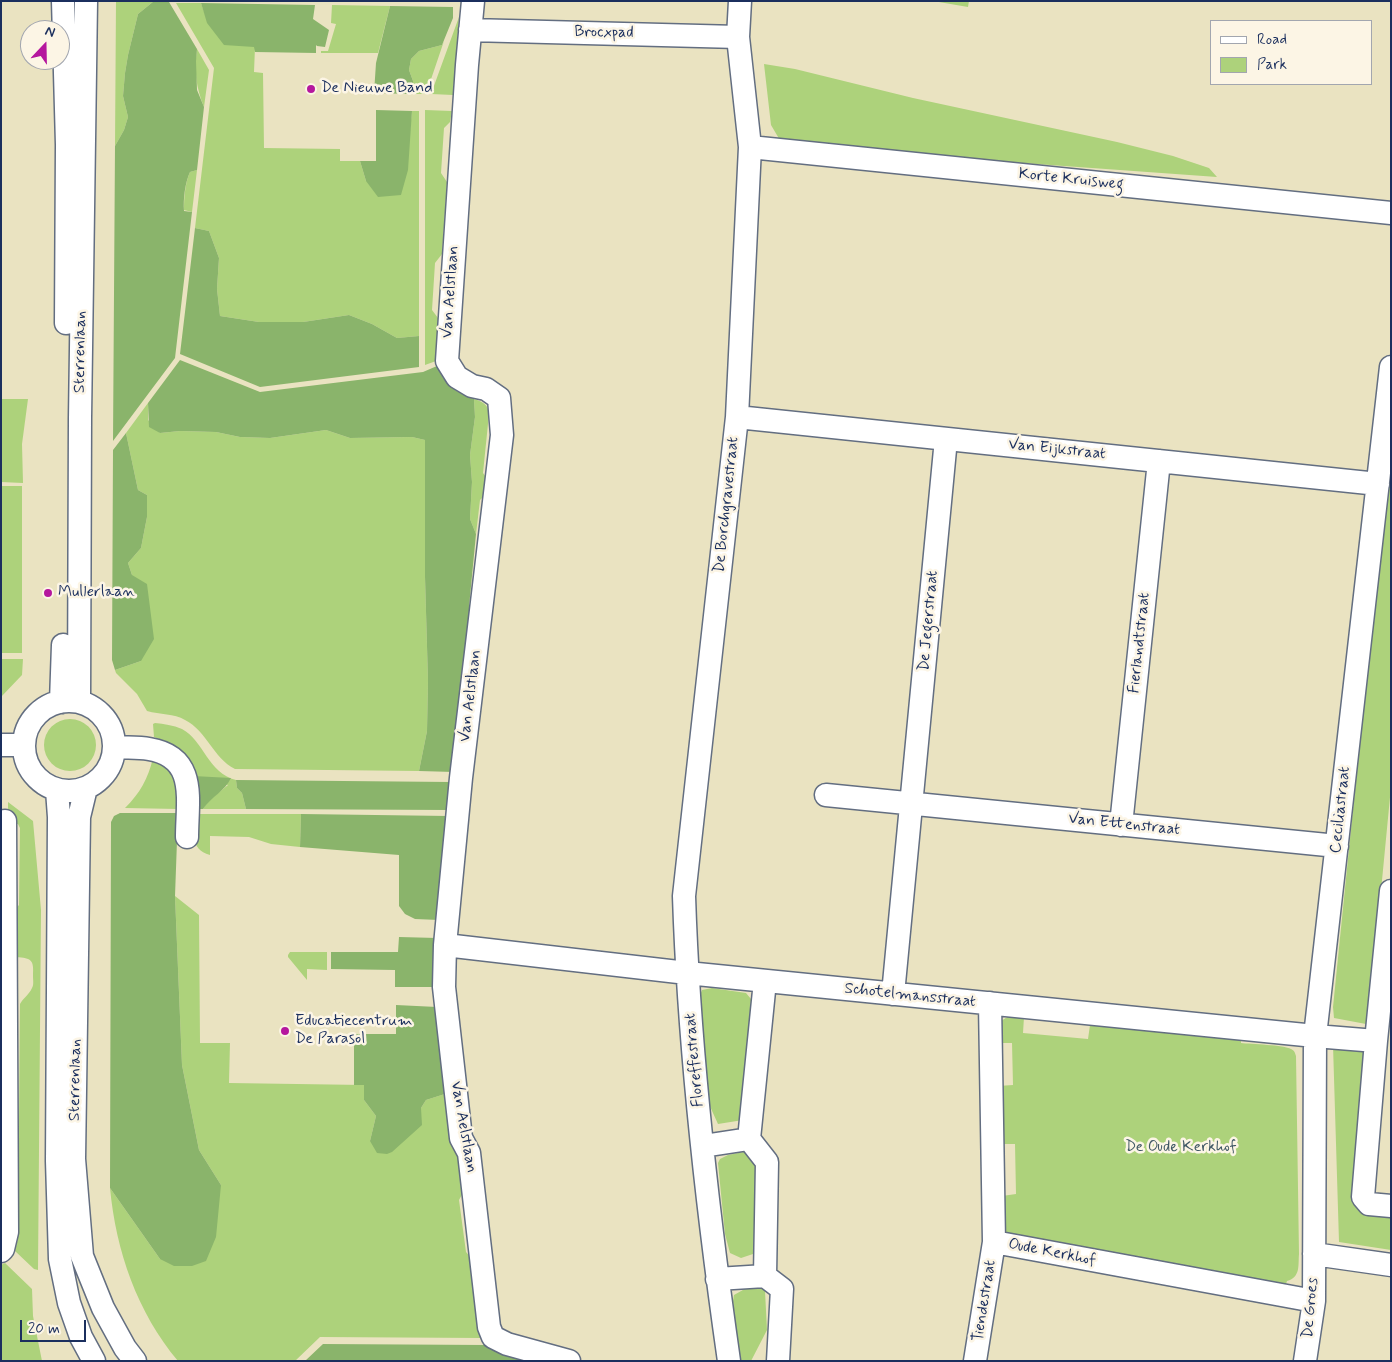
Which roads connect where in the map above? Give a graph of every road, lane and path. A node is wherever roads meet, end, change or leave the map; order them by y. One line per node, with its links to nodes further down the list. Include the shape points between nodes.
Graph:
1 (63, 1): 15 (street, Sterrenlaan, via 67,155 63,660)
2 (86, 1): 15 (street, Sterrenlaan, via 80,418)
3 (474, 1): 5 (street, Van Aelstlaan)
4 (740, 1): 6 (street, De Borchgravestraat)
5 (470, 30): 6 (street, Brocxpad); 28 (street, Van Aelstlaan, via 446,361 457,377 499,398 502,435)
6 (738, 37): 7 (street, De Borchgravestraat)
7 (750, 147): 8 (street, Korte Kruisweg); 10 (street, De Borchgravestraat)
8 (1391, 213)
9 (1391, 367): 11 (street, Ceciliastraat)
10 (737, 417): 12 (street, Van Eijkstraat); 29 (street, De Borchgravestraat, via 684,896)
11 (1388, 424): 14 (street, Ceciliastraat)
12 (946, 439): 13 (street, Van Eijkstraat); 22 (street, De Jegerstraat)
13 (1159, 461): 14 (street, Van Eijkstraat); 24 (street, Fierlandtstraat)
14 (1378, 484): 26 (street, Ceciliastraat)
15 (70, 702): 17 (street, via 51,704 35,717 27,730); 18 (street, via 93,708 104,718 112,732)
16 (1, 745): 17 (street)
17 (24, 745): 20 (street, via 26,760 33,773 44,784)
18 (114, 747): 19 (street, via 111,762 103,776); 25 (street, via 150,749 166,753 179,762 186,778)
19 (86, 788): 20 (street); 46 (street, Sterrenlaan, via 79,816 76,1191 82,1256 103,1308)
20 (57, 790): 45 (street, Sterrenlaan, via 56,1161 60,1258 69,1302 81,1337)
21 (826, 795): 22 (street)
22 (912, 804): 24 (street, Van Ettenstraat); 31 (street, De Jegerstraat)
23 (5, 822): 39 (street, via 7,1232)
24 (1121, 825): 26 (street, Van Ettenstraat)
25 (187, 837)
26 (1337, 846): 33 (street, Ceciliastraat)
27 (1391, 891): 34 (street)
28 (444, 945): 29 (street, Schotelmansstraat); 47 (street, Van Aelstlaan, via 444,987 461,1138 469,1154 489,1327 493,1336 507,1344)
29 (686, 973): 30 (street, Schotelmansstraat); 36 (street, Floreffestraat)
30 (765, 981): 31 (street, Schotelmansstraat); 35 (street)
31 (893, 994): 32 (street, Schotelmansstraat)
32 (990, 1004): 33 (street, Schotelmansstraat); 38 (street, Oude Kerkhof)
33 (1316, 1036): 34 (street, Schotelmansstraat); 40 (street, Ceciliastraat)
34 (1376, 1040): 37 (street, via 1363,1197 1369,1204)
35 (749, 1139): 36 (street); 42 (street, via 767,1162)
36 (703, 1146): 43 (street, Floreffestraat)
37 (1391, 1206)
38 (994, 1242): 44 (street, Oude Kerkhof); 50 (street, Tiendestraat)
39 (2, 1250)
40 (1314, 1254): 41 (street); 44 (street, De Groes)
41 (1391, 1265)
42 (765, 1276): 43 (street); 49 (street, via 782,1289)
43 (717, 1280): 48 (street, Floreffestraat)
44 (1314, 1301): 51 (street, De Groes)
45 (94, 1361)
46 (135, 1361)
47 (569, 1361)
48 (729, 1361)
49 (778, 1361)
50 (976, 1361)
51 (1305, 1361)

